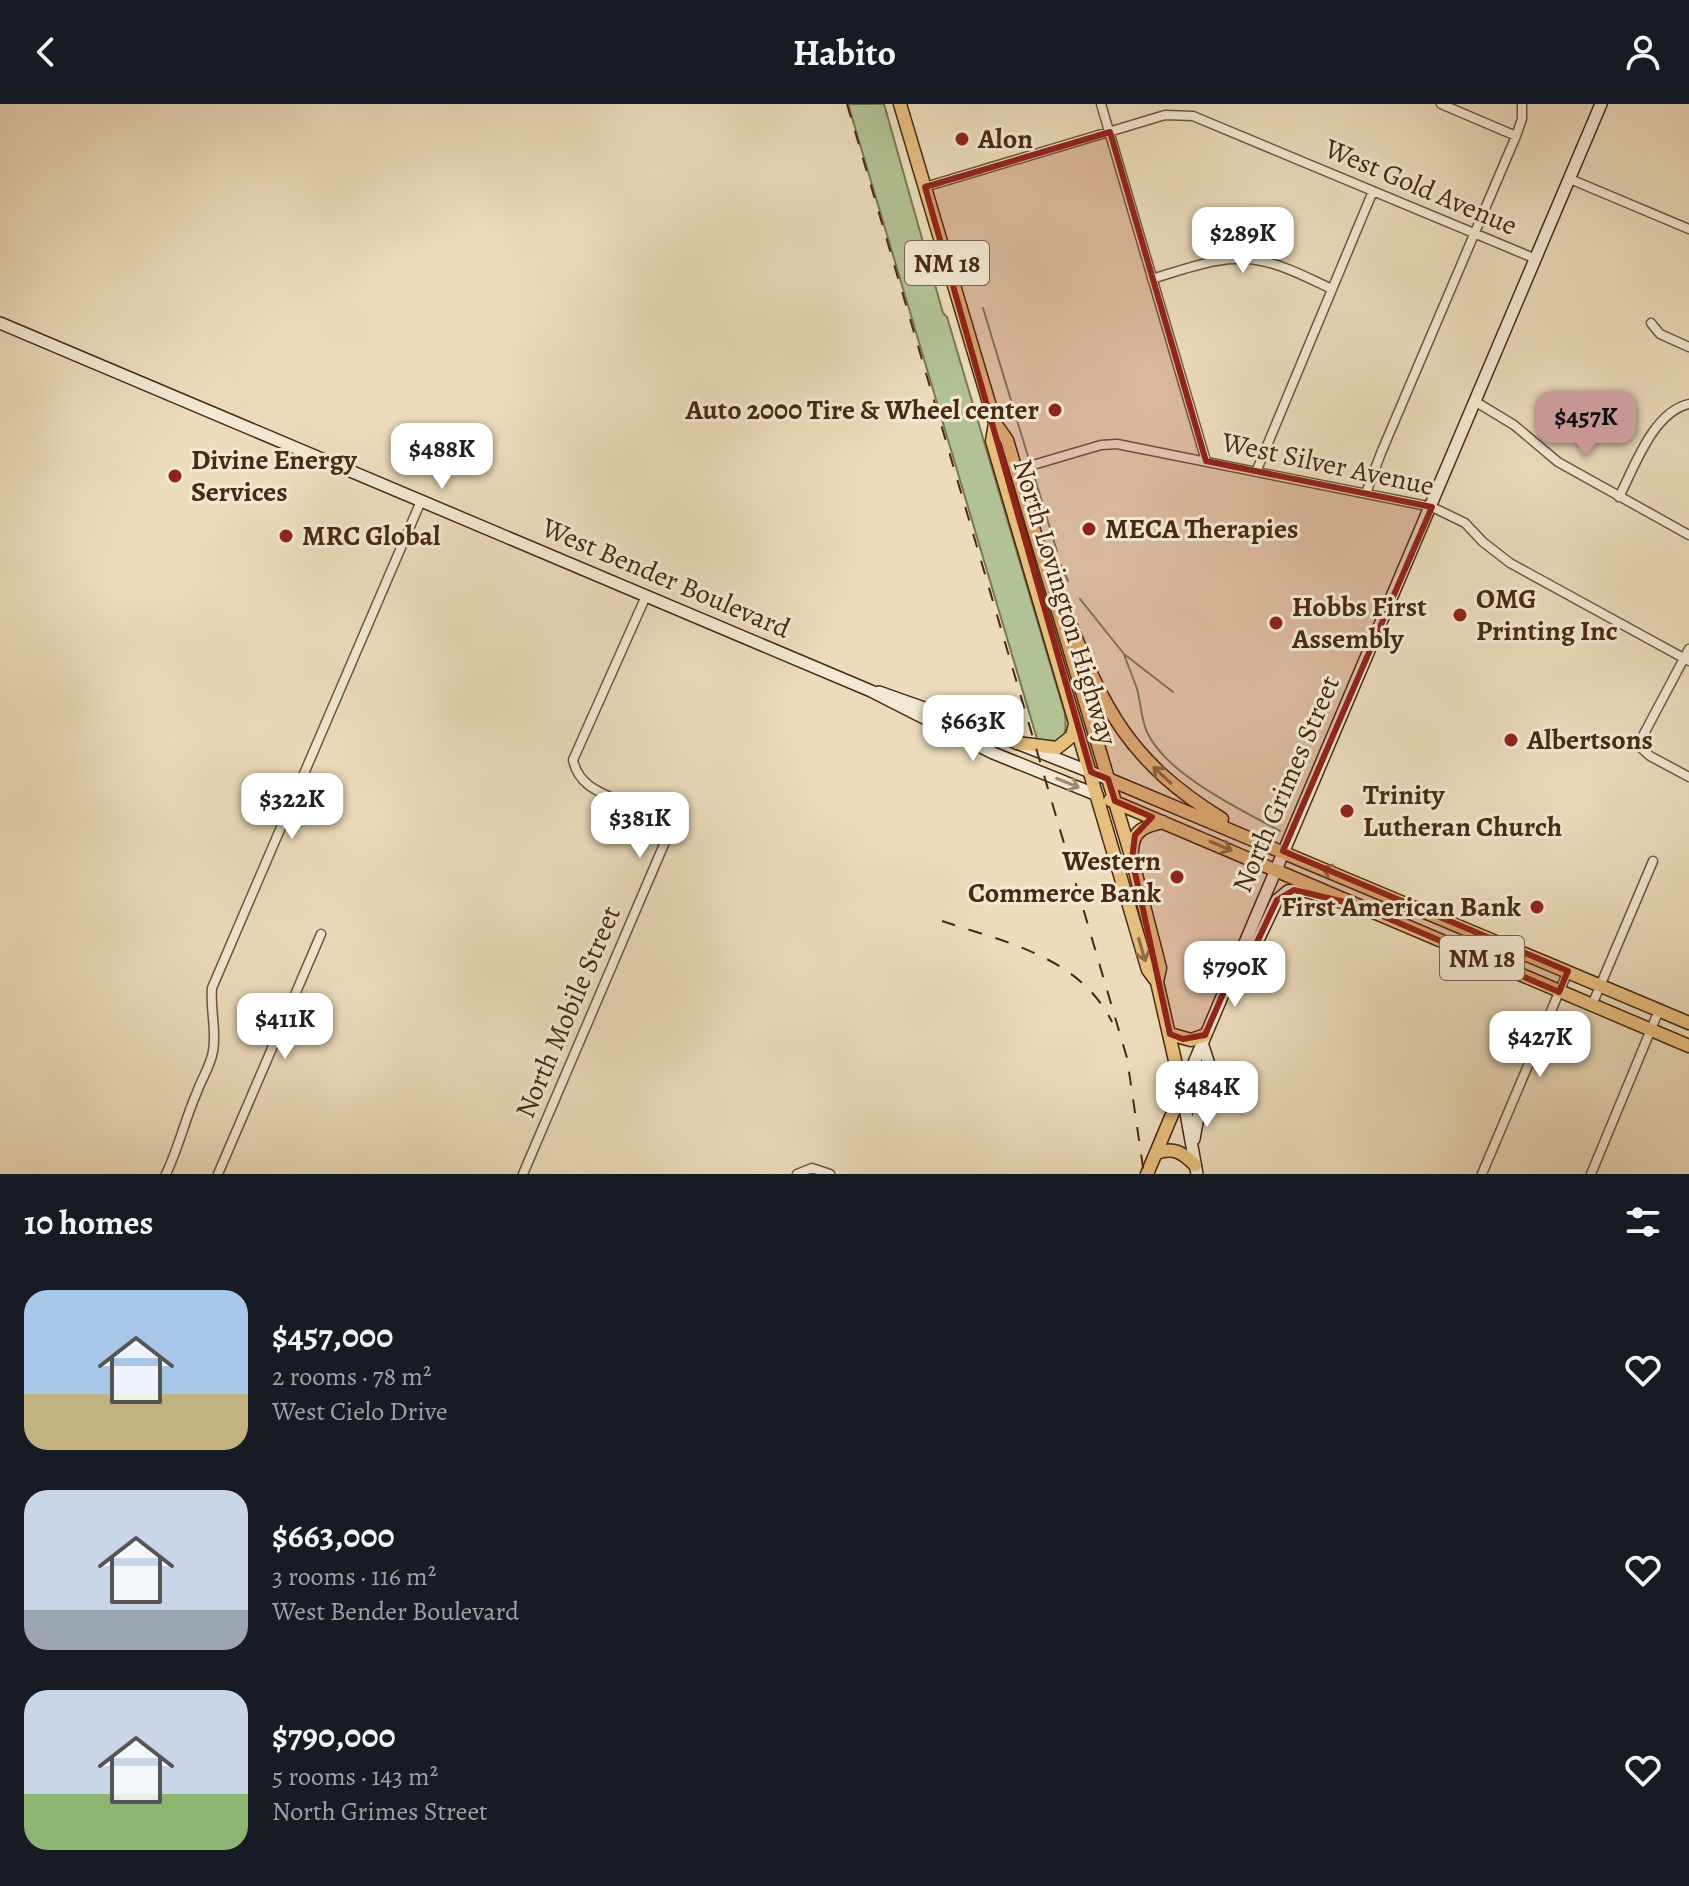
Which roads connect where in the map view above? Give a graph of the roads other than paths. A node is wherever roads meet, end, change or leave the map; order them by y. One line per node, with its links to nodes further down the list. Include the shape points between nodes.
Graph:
1 (900, 104): 9 (main road, North Lovington Highway / NM 18)
2 (1101, 104): 6 (street)
3 (1441, 104): 7 (street)
4 (1522, 104): 7 (street)
5 (1601, 104): 8 (main road, North Grimes Street)
6 (1110, 132): 9 (street, West Gold Avenue); 10 (street, West Gold Avenue, via 1165,115 1193,116); 14 (street)
7 (1516, 136): 12 (street)
8 (1570, 179): 11 (street); 13 (main road, North Grimes Street)
9 (925, 187): 21 (main road, North Lovington Highway / NM 18)
10 (1373, 191): 12 (street, West Gold Avenue); 15 (street)
11 (1689, 229)
12 (1475, 234): 13 (street, West Gold Avenue); 25 (street)
13 (1536, 259): 19 (main road, North Grimes Street)
14 (1152, 279): 15 (street, via 1239,258 1263,261); 22 (street)
15 (1332, 289): 24 (street)
16 (0, 323): 27 (main road, West Bender Boulevard)
17 (1651, 323): 18 (street, via 1663,336)
18 (1689, 347)
19 (1476, 402): 26 (street, via 1558,462); 28 (main road, North Grimes Street)
20 (1689, 404): 26 (street, via 1663,418)
21 (995, 423): 23 (main road, North Lovington Highway / NM 18, via 1007,440); 35 (main road, North Lovington Highway / NM 18, via 992,441)
22 (1206, 461): 23 (street, West Silver Avenue, via 1117,444); 24 (street, West Silver Avenue)
23 (1016, 470): 30 (main road, North Lovington Highway / NM 18)
24 (1256, 472): 25 (street, West Silver Avenue)
25 (1366, 493): 28 (street, West Silver Avenue)
26 (1619, 497): 29 (street)
27 (421, 501): 31 (main road, West Bender Boulevard); 68 (street, via 212,988 212,1058)
28 (1432, 507): 33 (street, West Silver Avenue, via 1465,523 1510,563); 44 (main road, North Grimes Street)
29 (1689, 535)
30 (1053, 594): 39 (main road, North Lovington Highway / NM 18); 43 (main road, one-way to 30, via 1183,794 1136,749 1097,687)
31 (646, 596): 34 (main road, West Bender Boulevard); 70 (street, North Mobile Street, via 573,760 584,781 655,821 665,842)
32 (1689, 649): 33 (street)
33 (1686, 659): 38 (street, via 1638,745)
34 (871, 691): 36 (main road, West Bender Boulevard); 40 (main road, West Bender Boulevard, one-way to 40, via 979,747)
35 (1075, 721): 36 (main road, via 1072,736 1057,748); 37 (main road, North Lovington Highway / NM 18)
36 (1017, 743): 37 (main road, West Bender Boulevard)
37 (1091, 772): 39 (main road, West Bender Boulevard); 40 (main road, North Lovington Highway / NM 18)
38 (1689, 777)
39 (1108, 779): 41 (main road, North Lovington Highway); 43 (main road, West Bender Boulevard / NM 18)
40 (1097, 795): 41 (main road, West Bender Boulevard / NM 18); 54 (main road, North Lovington Highway, one-way to 54, via 1148,970)
41 (1115, 801): 42 (main road, West Bender Boulevard / NM 18); 45 (main road, North Lovington Highway)
42 (1163, 822): 45 (main road, via 1135,835); 47 (main road, West Bender Boulevard / NM 18, one-way to 47)
43 (1248, 837): 44 (main road, West Bender Boulevard / NM 18)
44 (1283, 851): 47 (main road, North Grimes Street); 49 (main road, West Bender Boulevard / NM 18, one-way to 44)
45 (1132, 859): 54 (main road, North Lovington Highway, via 1160,968)
46 (1653, 861): 55 (street)
47 (1276, 869): 48 (main road, West Bender Boulevard / NM 18); 52 (main road, North Grimes Street)
48 (1357, 905): 51 (main road, West Bender Boulevard / NM 18); 52 (main road, via 1288,891 1277,900 1250,957)
49 (1433, 914): 51 (main road); 53 (main road, West Bender Boulevard / NM 18)
50 (321, 934): 69 (street)
51 (1425, 934): 56 (main road, West Bender Boulevard / NM 18)
52 (1237, 962): 62 (main road, North Grimes Street)
53 (1568, 971): 55 (main road, West Bender Boulevard / NM 18); 56 (street)
54 (1157, 982): 61 (main road)
55 (1600, 985): 57 (street); 58 (main road, West Bender Boulevard / NM 18)
56 (1559, 992): 57 (main road, West Bender Boulevard / NM 18); 74 (street)
57 (1592, 1005): 60 (main road, West Bender Boulevard / NM 18)
58 (1659, 1010): 59 (main road, West Bender Boulevard / NM 18); 60 (street)
59 (1689, 1023)
60 (1651, 1030): 63 (main road, West Bender Boulevard / NM 18); 75 (street)
61 (1170, 1034): 62 (main road); 64 (main road)
62 (1204, 1039): 64 (main road, North Grimes Street); 65 (main road, via 1208,1061)
63 (1689, 1046)
64 (1182, 1091): 65 (main road); 66 (main road, North Grimes Street)
65 (1192, 1148): 67 (main road)
66 (1156, 1153): 67 (main road, via 1176,1150); 73 (main road, North Grimes Street)
67 (1196, 1169)
68 (166, 1174)
69 (218, 1174)
70 (523, 1174)
71 (797, 1174): 72 (street, via 812,1168)
72 (830, 1174)
73 (1147, 1174)
74 (1482, 1174)
75 (1591, 1174)

